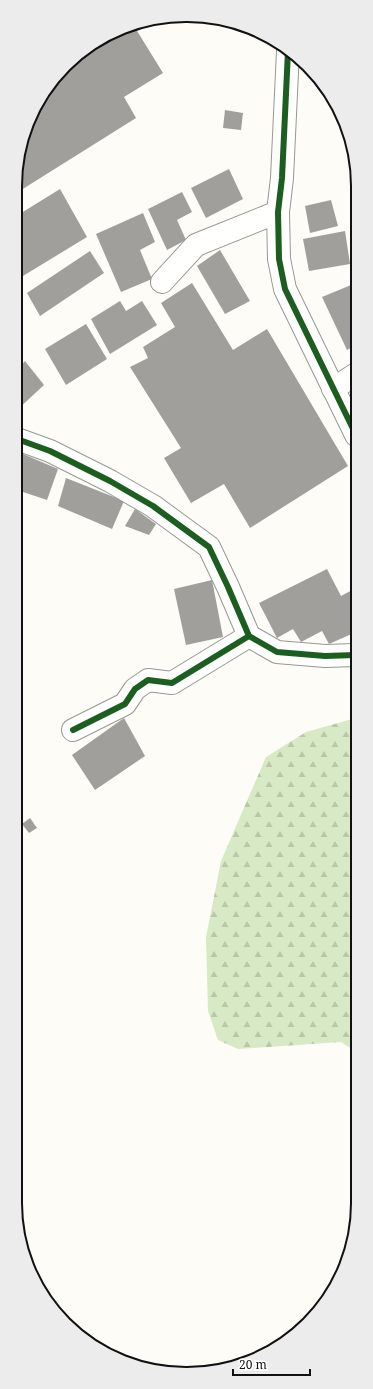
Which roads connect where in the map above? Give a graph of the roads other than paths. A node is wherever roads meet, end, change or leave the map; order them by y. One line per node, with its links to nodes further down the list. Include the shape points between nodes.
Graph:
1 (288, 57): 2 (street)
2 (278, 212): 3 (street, via 196,245); 5 (street, via 279,259 285,289)
3 (162, 282)
4 (351, 377): 5 (street)
5 (333, 389): 6 (street)
6 (351, 425)
7 (22, 441): 8 (street, via 50,451 110,481 153,506 209,547)
8 (249, 636): 9 (street, via 277,652 325,656); 10 (street, via 172,683 148,680 135,689 125,704)
9 (351, 654)
10 (73, 730)

